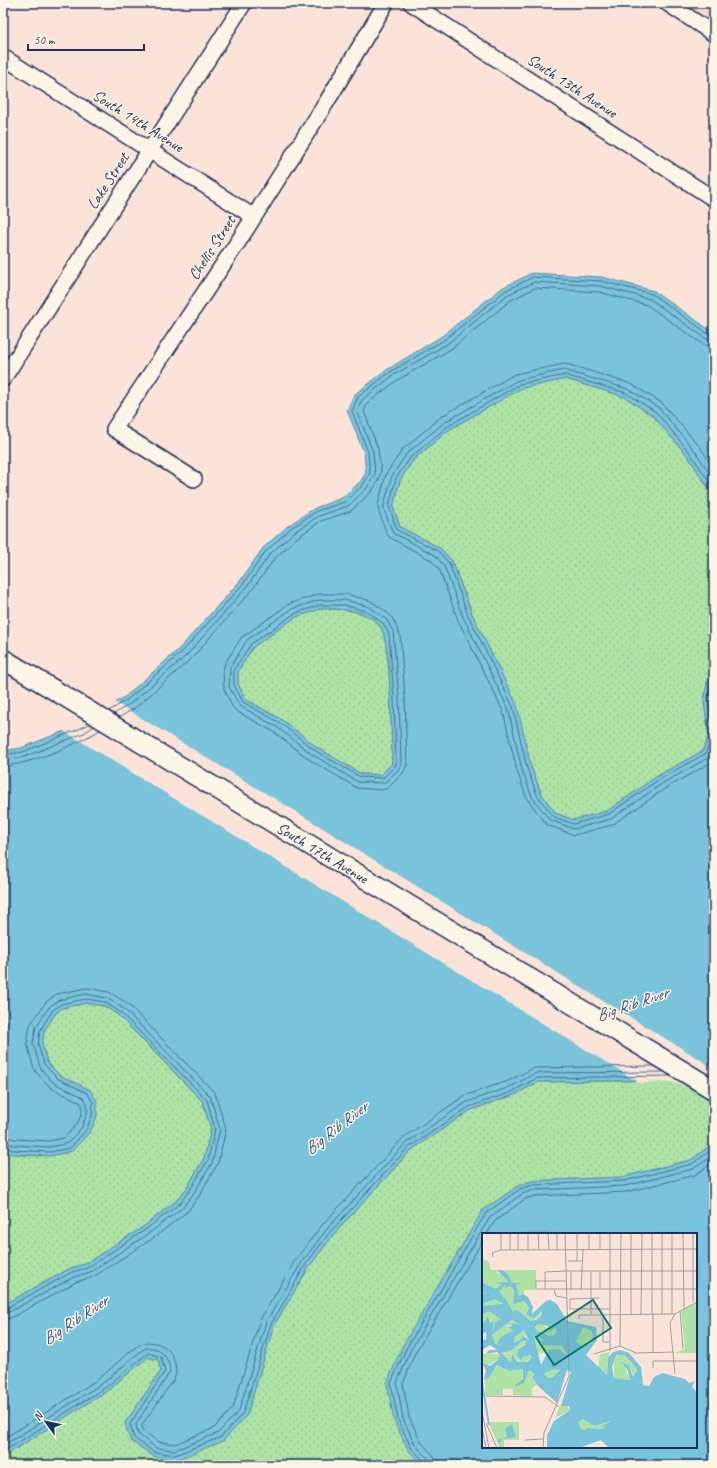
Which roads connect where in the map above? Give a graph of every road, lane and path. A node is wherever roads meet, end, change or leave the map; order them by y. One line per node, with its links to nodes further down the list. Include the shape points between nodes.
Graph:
1 (244, 3): 7 (street, Lake Street)
2 (386, 3): 9 (street, Chellis Street)
3 (412, 3): 8 (street, South 13th Avenue)
4 (667, 3): 5 (street)
5 (714, 34)
6 (3, 58): 7 (street, South 14th Avenue)
7 (149, 150): 9 (street, South 14th Avenue); 10 (street, Lake Street)
8 (714, 199)
9 (254, 217): 11 (street, Chellis Street, via 114,429)
10 (3, 378)
11 (194, 479)
12 (3, 660): 13 (main road, South 17th Avenue)
13 (714, 1090)

